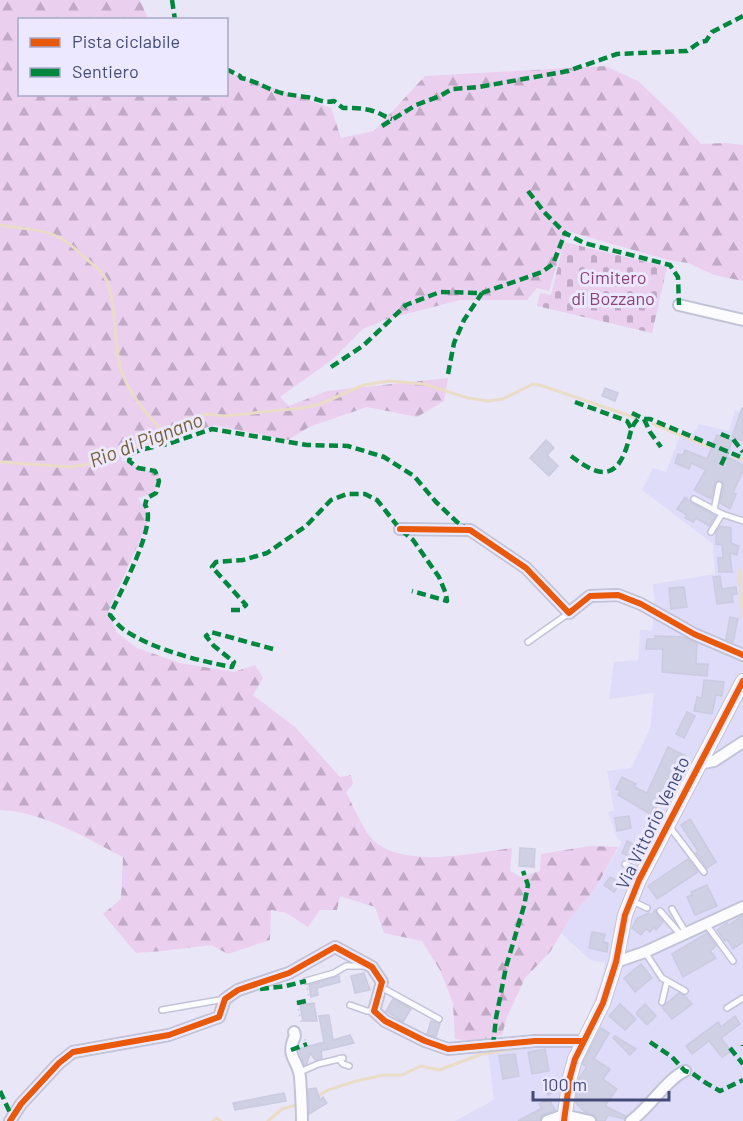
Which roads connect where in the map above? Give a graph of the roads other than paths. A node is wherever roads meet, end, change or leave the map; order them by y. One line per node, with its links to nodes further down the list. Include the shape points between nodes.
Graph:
1 (679, 305): 2 (street)
2 (743, 320)
3 (719, 485): 5 (lane)
4 (694, 499): 5 (lane)
5 (714, 510): 6 (lane)
6 (722, 513): 7 (lane); 9 (lane)
7 (743, 521)
8 (400, 529): 10 (street, via 470,530 526,568)
9 (711, 532)
10 (568, 613): 11 (lane); 12 (street, via 590,596 618,595)
11 (528, 642)
12 (743, 655)
13 (743, 681): 15 (street, Via Vittorio Veneto)
14 (743, 742): 15 (street, via 714,761)
15 (699, 764): 16 (street, Via Vittorio Veneto)
16 (668, 824): 18 (street, Via Vittorio Veneto); 19 (lane)
17 (625, 864): 18 (lane)
18 (639, 871): 20 (street, Via Vittorio Veneto)
19 (704, 872)
20 (631, 900): 21 (lane); 29 (street, Via Vittorio Veneto)
21 (647, 908)
22 (743, 908): 25 (street)
23 (672, 909): 26 (lane)
24 (660, 911): 26 (lane)
25 (706, 924): 26 (street); 28 (lane)
26 (684, 934): 27 (street)
27 (645, 952): 29 (street); 32 (lane)
28 (733, 961)
29 (616, 962): 44 (street, Via Vittorio Veneto, via 603,1003)
30 (368, 964): 31 (lane, via 345,966); 33 (street, via 382,982); 36 (street, via 335,947 289,973 238,990)
31 (306, 981)
32 (667, 981): 34 (lane); 37 (lane)
33 (381, 987): 41 (street); 42 (lane)
34 (685, 991)
35 (743, 998): 39 (lane)
36 (225, 999): 40 (lane); 49 (street, via 219,1017 198,1025 169,1035 73,1052 21,1104)
37 (662, 1002)
38 (350, 1005): 41 (lane)
39 (727, 1008)
40 (162, 1010)
41 (374, 1011): 44 (street, via 385,1021 448,1049)
42 (439, 1019)
43 (294, 1032): 47 (street, via 291,1055)
44 (583, 1041): 48 (street, Via Vittorio Veneto, via 570,1077)
45 (349, 1066): 47 (lane, via 341,1058)
46 (685, 1071): 53 (street, via 677,1074)
47 (299, 1072): 50 (street)
48 (564, 1118): 51 (street); 52 (street)
49 (10, 1121)
50 (302, 1121)
51 (547, 1121)
52 (590, 1121)
53 (631, 1121)

